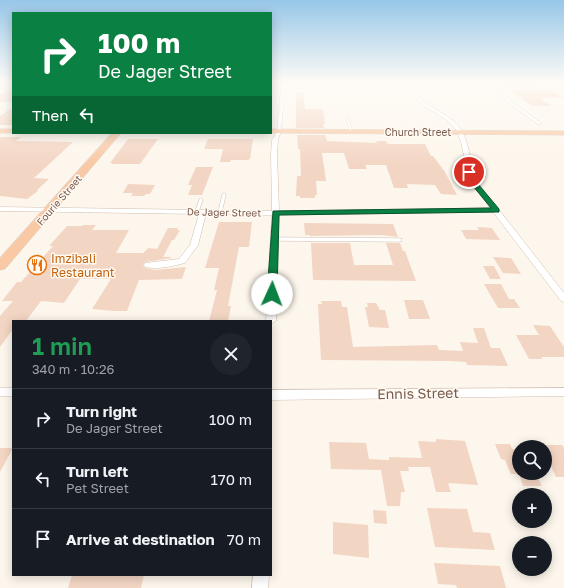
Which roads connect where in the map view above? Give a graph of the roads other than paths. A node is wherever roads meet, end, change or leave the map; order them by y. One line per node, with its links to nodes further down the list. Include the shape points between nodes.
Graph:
1 (279, 110): 8 (street)
2 (436, 110): 10 (street, via 451,121)
3 (518, 110): 5 (street)
4 (347, 117): 9 (lane)
5 (539, 128): 10 (highway, Church Street, via 522,133); 11 (highway, Church Street)
6 (0, 130): 7 (highway)
7 (12, 130)
8 (275, 131): 9 (highway, Church Street); 20 (street)
9 (351, 132): 10 (highway, Church Street)
10 (460, 132): 17 (street, via 470,177)
11 (564, 133)
12 (116, 134): 16 (highway, Fourie Street)
13 (224, 196): 19 (lane)
14 (201, 200): 18 (lane)
15 (0, 209): 16 (street, De Jager Street)
16 (51, 210): 18 (street, De Jager Street); 24 (highway, Fourie Street)
17 (496, 210): 20 (street, De Jager Street); 25 (street)
18 (200, 211): 19 (street, De Jager Street); 23 (street, via 194,245 182,261)
19 (220, 212): 20 (street, De Jager Street)
20 (276, 213): 21 (street)
21 (274, 239): 22 (lane); 26 (street)
22 (400, 240)
23 (148, 265)
24 (0, 266)
25 (564, 299)
26 (271, 320)
27 (0, 392): 28 (street)
28 (12, 392)
29 (564, 392): 30 (street, Ennis Street)
30 (272, 394)
31 (261, 576): 32 (street)
32 (260, 588)

